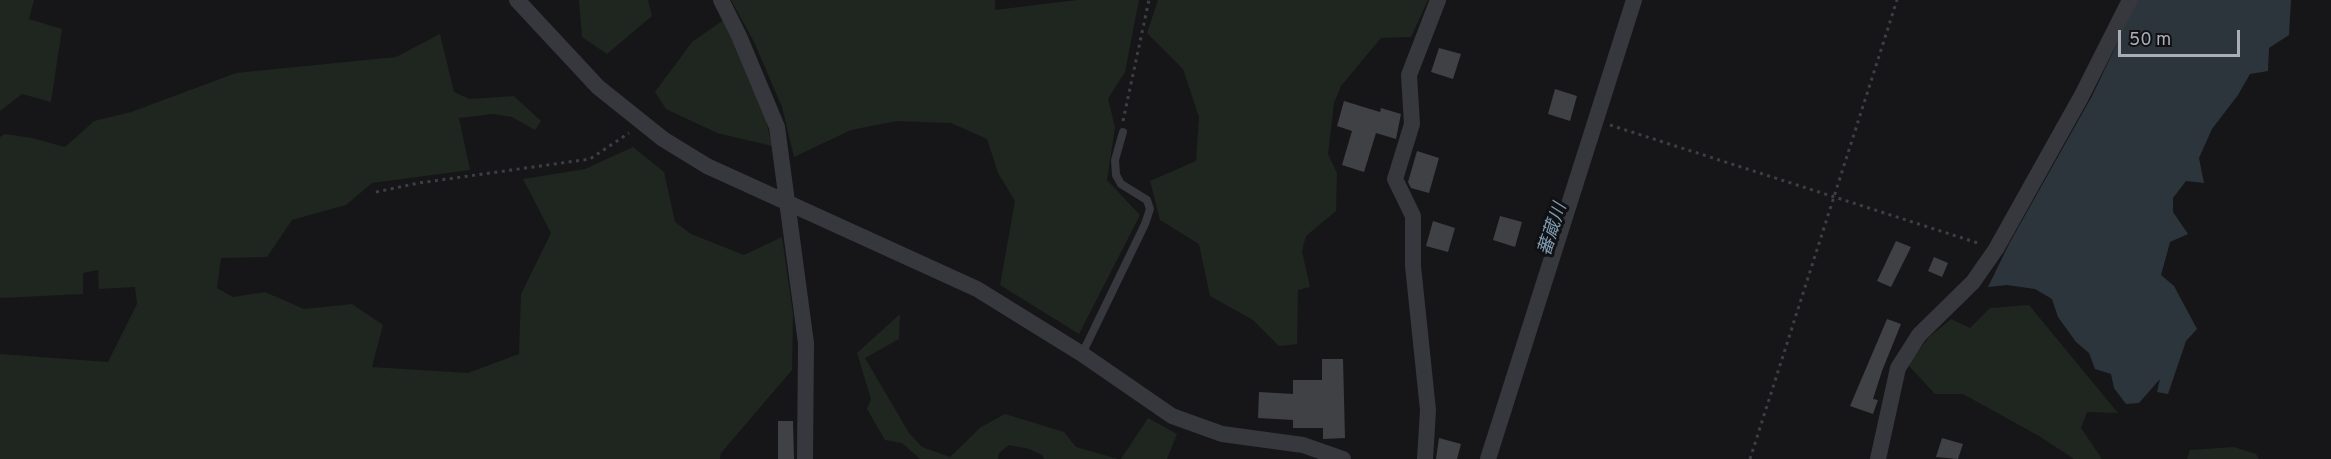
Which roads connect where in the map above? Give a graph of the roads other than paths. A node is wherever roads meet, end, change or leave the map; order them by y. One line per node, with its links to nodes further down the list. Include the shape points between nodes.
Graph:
1 (517, 0): 7 (street, via 598,87 640,120 707,166)
2 (721, 0): 7 (street, via 777,128)
3 (1438, 0): 11 (street, via 1409,75 1412,124 1395,179 1413,216 1414,277 1428,410)
4 (1634, 0): 12 (street)
5 (2130, 0): 13 (street, via 1996,249 1973,282 1919,335 1898,368)
6 (1123, 132): 8 (lane, via 1114,160 1116,175 1120,184 1147,200 1150,209)
7 (789, 205): 8 (street, via 977,289); 9 (street, via 806,343)
8 (1082, 354): 10 (street, via 1172,416 1222,434 1303,445)
9 (805, 459)
10 (1343, 459)
11 (1425, 459)
12 (1488, 459)
13 (1878, 459)

